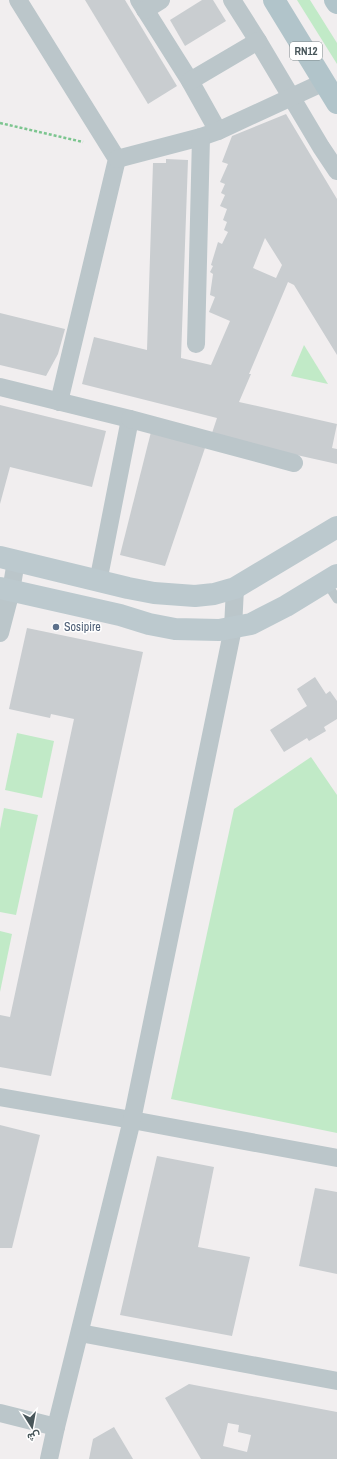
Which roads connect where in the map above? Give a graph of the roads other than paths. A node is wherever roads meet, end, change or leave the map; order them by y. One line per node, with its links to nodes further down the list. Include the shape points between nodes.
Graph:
1 (18, 0): 15 (street)
2 (160, 0): 7 (street)
3 (232, 0): 8 (street)
4 (274, 0): 10 (main road, RN12)
5 (335, 0): 6 (main road)
6 (337, 3)
7 (142, 5): 9 (street)
8 (258, 40): 9 (street); 11 (street)
9 (190, 81): 13 (street)
10 (324, 82): 11 (street); 12 (main road, RN12)
11 (292, 97): 13 (street); 16 (street)
12 (337, 103)
13 (218, 130): 14 (street)
14 (201, 137): 15 (street); 17 (street)
15 (114, 154): 19 (street)
16 (337, 171)
17 (196, 344)
18 (0, 387): 19 (street)
19 (59, 402): 20 (street)
20 (130, 419): 21 (street); 24 (street)
21 (294, 463)
22 (337, 527): 26 (street)
23 (8, 559): 24 (street); 27 (street)
24 (98, 582): 26 (street, via 176,596 214,594)
25 (333, 585): 28 (street, via 251,624)
26 (235, 588): 28 (street)
27 (5, 589): 28 (street, via 175,629); 29 (street)
28 (232, 628): 31 (street)
29 (0, 633)
30 (0, 1097): 31 (street)
31 (132, 1120): 32 (street); 33 (street)
32 (337, 1158)
33 (80, 1333): 34 (street); 36 (street)
34 (337, 1381)
35 (0, 1413): 36 (street)
36 (56, 1427): 37 (street)
37 (49, 1459)

